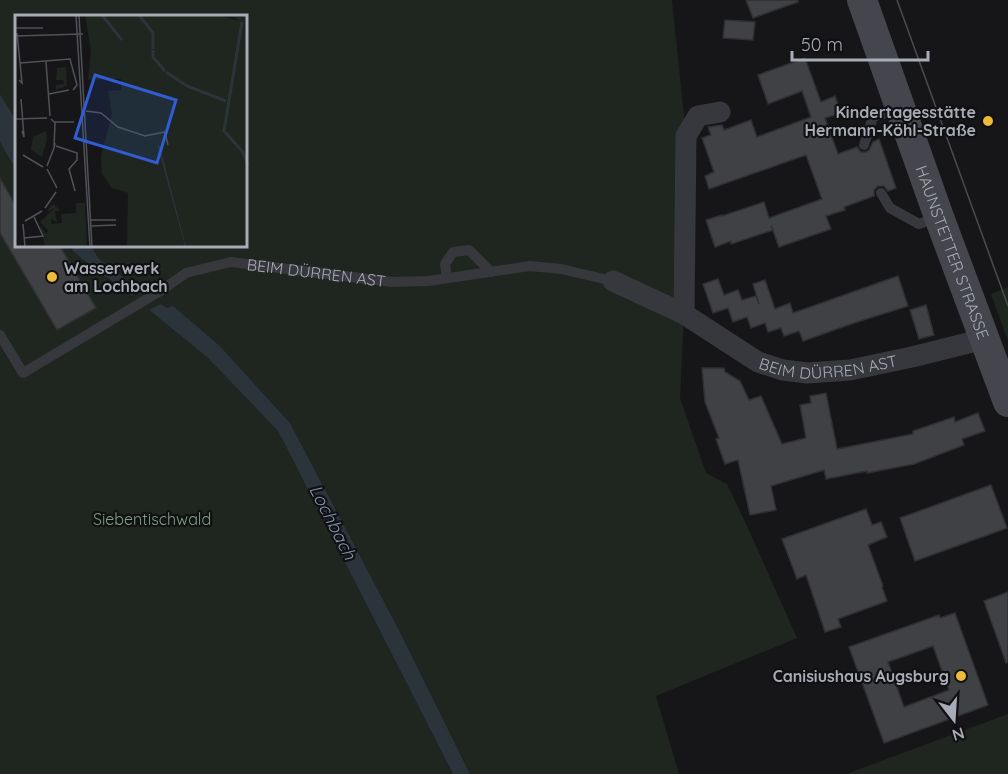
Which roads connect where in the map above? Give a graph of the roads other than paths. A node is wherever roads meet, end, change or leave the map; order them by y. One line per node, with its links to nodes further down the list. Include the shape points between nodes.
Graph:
1 (862, 0): 2 (main road, HAUNSTETTER STRASSE)
2 (901, 108): 4 (lane, via 873,117); 6 (main road, HAUNSTETTER STRASSE)
3 (720, 112): 10 (street, via 698,116 686,136)
4 (864, 145)
5 (881, 194): 6 (lane, via 890,208 919,224)
6 (939, 217): 12 (main road, HAUNSTETTER STRASSE)
7 (490, 272): 8 (lane, BEIM DÜRREN AST); 8 (lane, via 469,250 453,252 445,264); 9 (lane, BEIM DÜRREN AST, via 530,266 561,268)
8 (447, 279): 11 (lane, BEIM DÜRREN AST, via 392,282 231,262 186,273 23,373)
9 (613, 281): 10 (street, BEIM DÜRREN AST)
10 (684, 314): 12 (street, BEIM DÜRREN AST, via 758,362 807,373 865,367)
11 (0, 335)
12 (984, 339): 13 (main road, HAUNSTETTER STRASSE)
13 (1008, 402)

